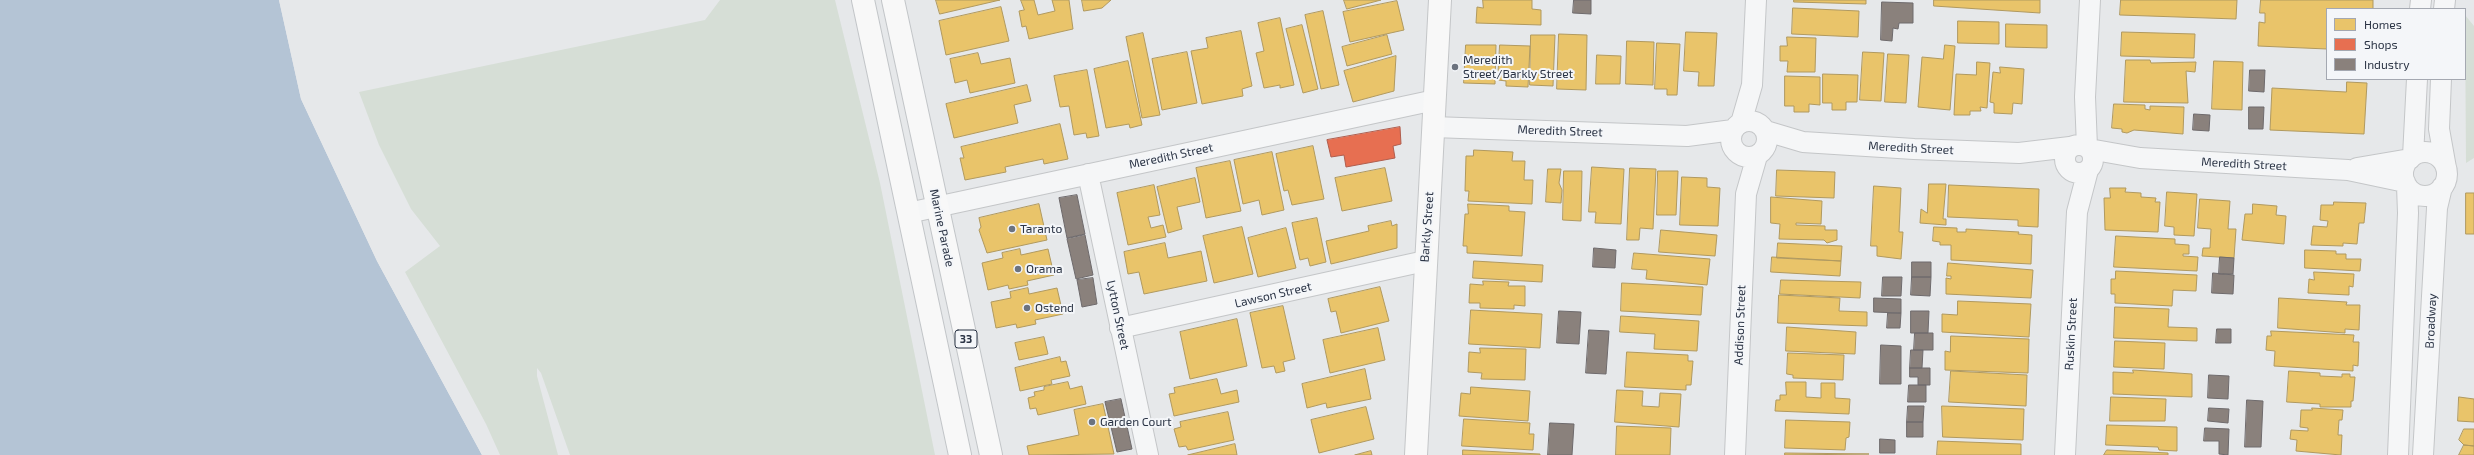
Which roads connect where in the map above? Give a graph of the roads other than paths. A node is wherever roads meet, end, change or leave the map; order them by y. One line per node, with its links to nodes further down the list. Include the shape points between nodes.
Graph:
1 (863, 0): 18 (main road, 33)
2 (893, 0): 17 (main road, Marine Parade / 33)
3 (1440, 0): 8 (main road, Barkly Street)
4 (1756, 0): 10 (street, Addison Street)
5 (2090, 0): 11 (street, Ruskin Street)
6 (2417, 80): 12 (street)
7 (2441, 80): 15 (street, Broadway, via 2439,129)
8 (1435, 100): 9 (main road, Barkly Street); 14 (street, Meredith Street)
9 (1434, 126): 10 (street, Meredith Street); 19 (main road, Barkly Street)
10 (1749, 140): 11 (street, Meredith Street); 25 (street, Addison Street)
11 (2079, 157): 13 (street, Meredith Street); 26 (street, Ruskin Street)
12 (2411, 157): 13 (street, Meredith Street); 15 (street, via 2426,152 2434,154 2442,160); 16 (street, via 2404,170)
13 (2348, 170): 16 (street, Meredith Street)
14 (1088, 174): 17 (street, Meredith Street); 20 (street, Lytton Street)
15 (2444, 177): 16 (street, via 2435,193 2424,196 2415,193); 28 (street, Broadway, via 2437,208)
16 (2406, 184): 27 (street, via 2408,213)
17 (938, 206): 18 (street, Meredith Street); 22 (main road, Marine Parade / 33)
18 (908, 213): 21 (main road, 33)
19 (1425, 261): 20 (street, Lawson Street); 24 (main road, Barkly Street)
20 (1120, 328): 23 (street, Lytton Street)
21 (960, 455)
22 (991, 455)
23 (1148, 455)
24 (1416, 455)
25 (1735, 455)
26 (2065, 455)
27 (2398, 455)
28 (2423, 455)

